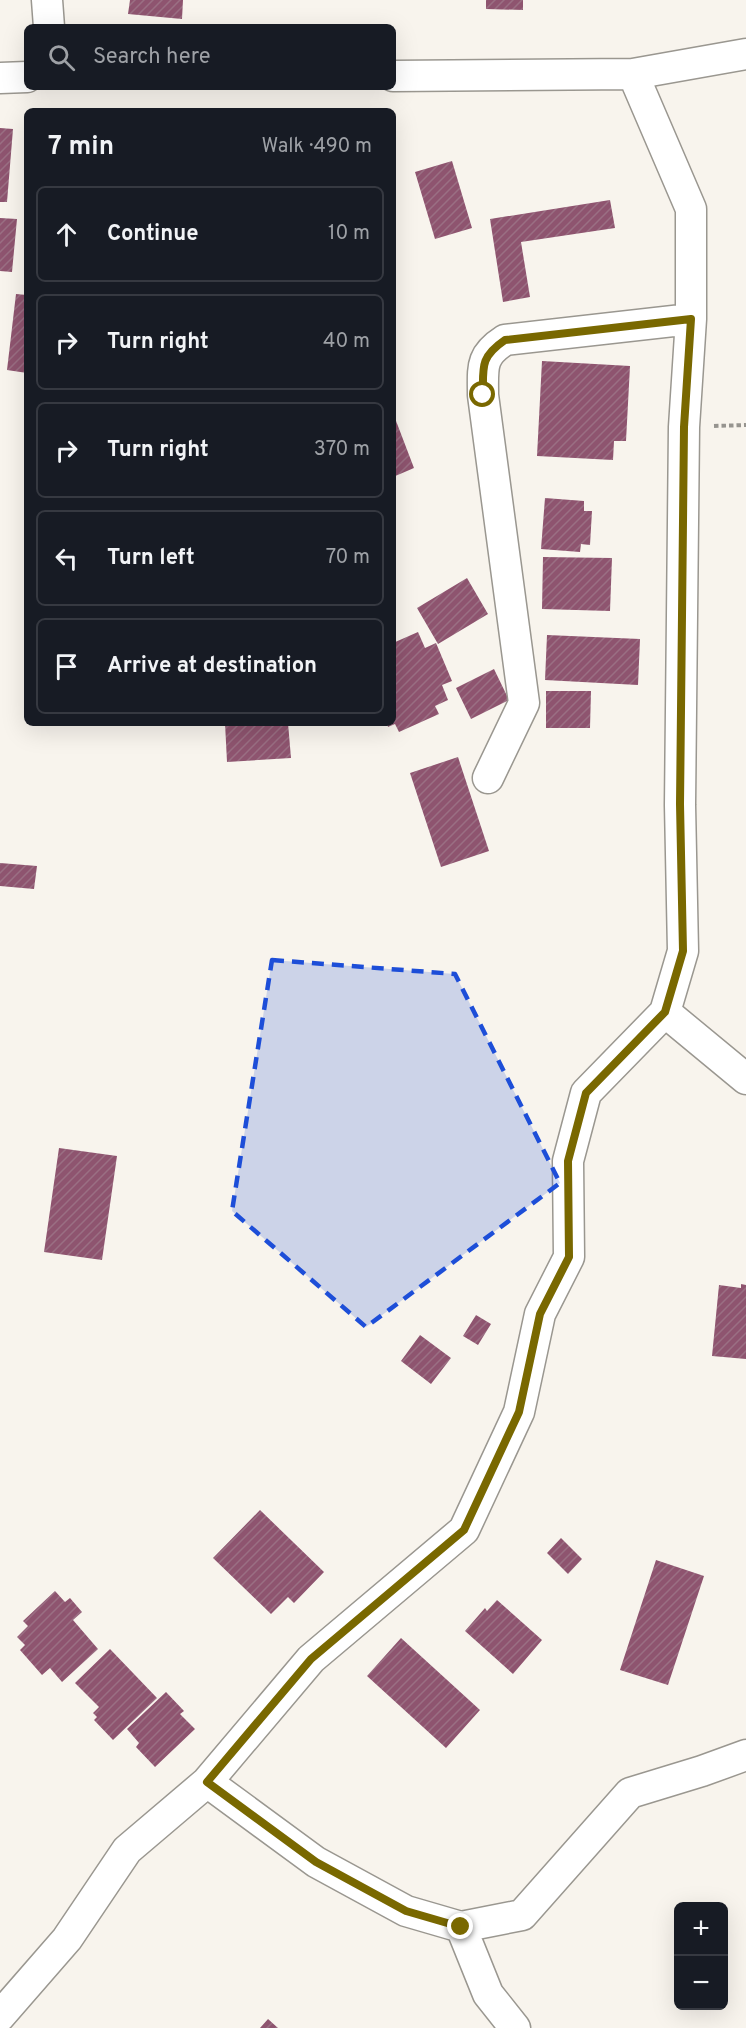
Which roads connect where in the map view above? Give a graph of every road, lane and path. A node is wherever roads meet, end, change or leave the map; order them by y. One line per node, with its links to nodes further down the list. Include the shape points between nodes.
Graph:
1 (47, 0): 2 (street)
2 (49, 24)
3 (746, 54): 4 (street)
4 (633, 74): 5 (street); 8 (street, via 691,209)
5 (396, 76)
6 (24, 77): 7 (street)
7 (0, 78)
8 (691, 319): 9 (street, via 505,340 492,349 483,364 483,395 524,703); 10 (street, via 684,427 680,804 683,951)
9 (488, 778)
10 (665, 1012): 11 (street); 13 (street, via 586,1093 568,1161 569,1257 540,1314 519,1412 464,1530 311,1659)
11 (746, 1079)
12 (746, 1755): 14 (street, via 630,1793 522,1915)
13 (207, 1782): 14 (street, via 316,1862 406,1911); 15 (street, via 127,1850 67,1939)
14 (461, 1927): 16 (street, via 488,1994)
15 (0, 2016)
16 (515, 2028)

